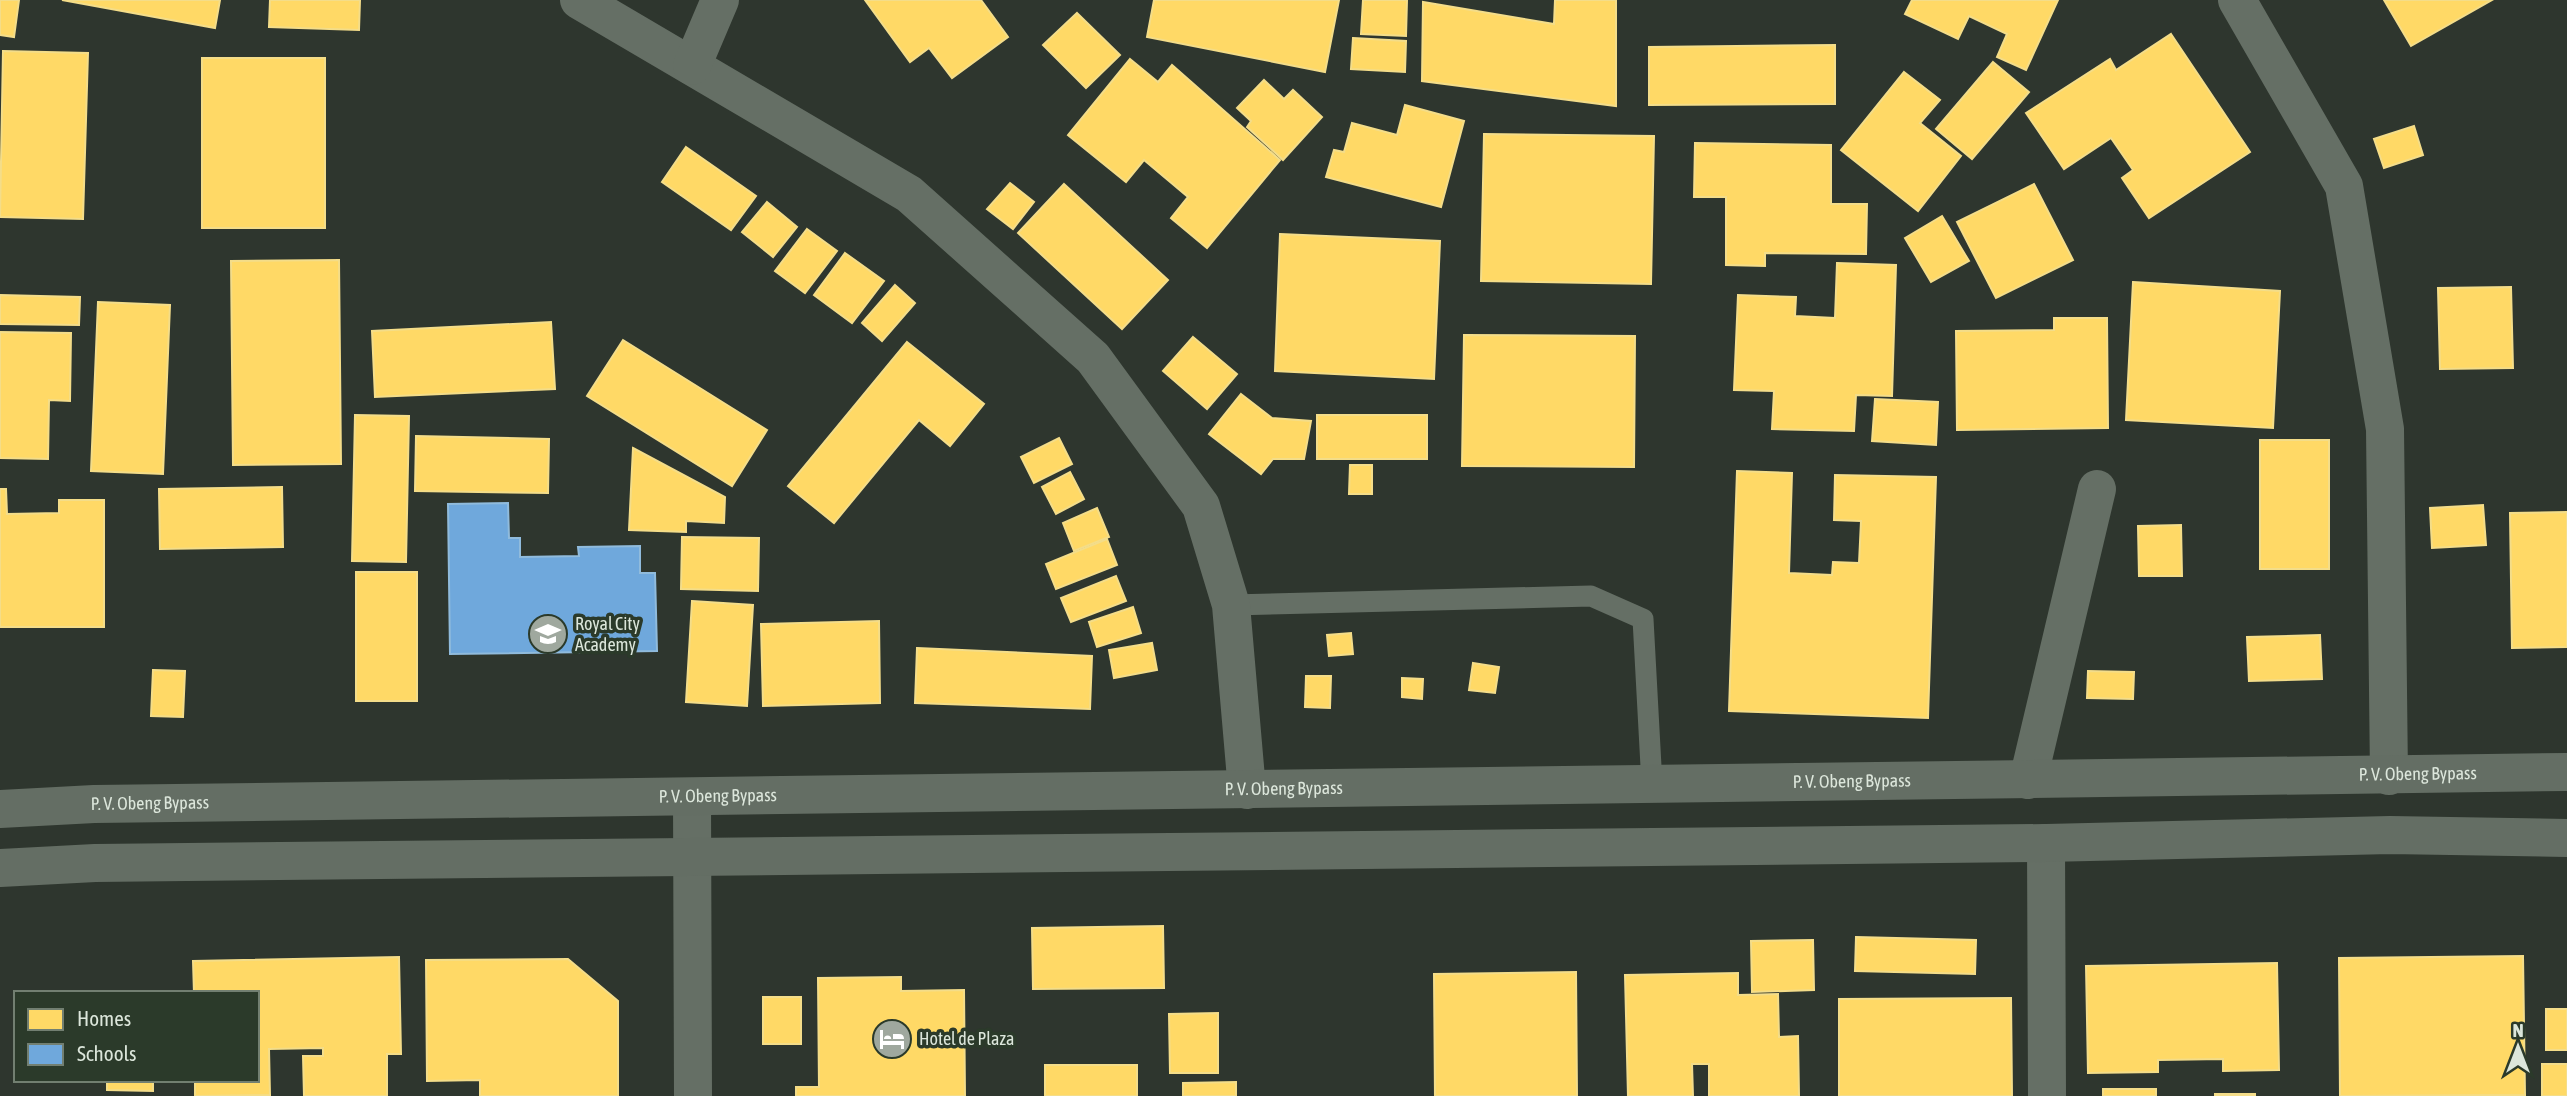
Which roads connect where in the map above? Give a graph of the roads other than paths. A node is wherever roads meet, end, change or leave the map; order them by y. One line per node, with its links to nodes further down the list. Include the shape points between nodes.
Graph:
1 (579, 0): 4 (street)
2 (720, 0): 4 (street)
3 (2237, 0): 8 (street, via 2344,186 2385,429)
4 (692, 66): 6 (street, via 909,194 1093,358 1201,506)
5 (2097, 489): 9 (street)
6 (1231, 605): 10 (lane, via 1591,596 1643,619); 11 (street)
7 (2567, 772): 8 (highway, P. V. Obeng Bypass)
8 (2389, 776): 9 (highway, P. V. Obeng Bypass)
9 (2028, 780): 10 (highway, P. V. Obeng Bypass)
10 (1652, 785): 11 (highway, P. V. Obeng Bypass)
11 (1247, 790): 12 (highway, P. V. Obeng Bypass)
12 (692, 797): 13 (highway, P. V. Obeng Bypass); 16 (street)
13 (0, 809)
14 (2567, 838): 15 (highway, via 2390,835)
15 (2046, 843): 16 (highway); 19 (street)
16 (692, 856): 17 (highway); 18 (street)
17 (0, 868)
18 (693, 1096)
19 (2047, 1096)

